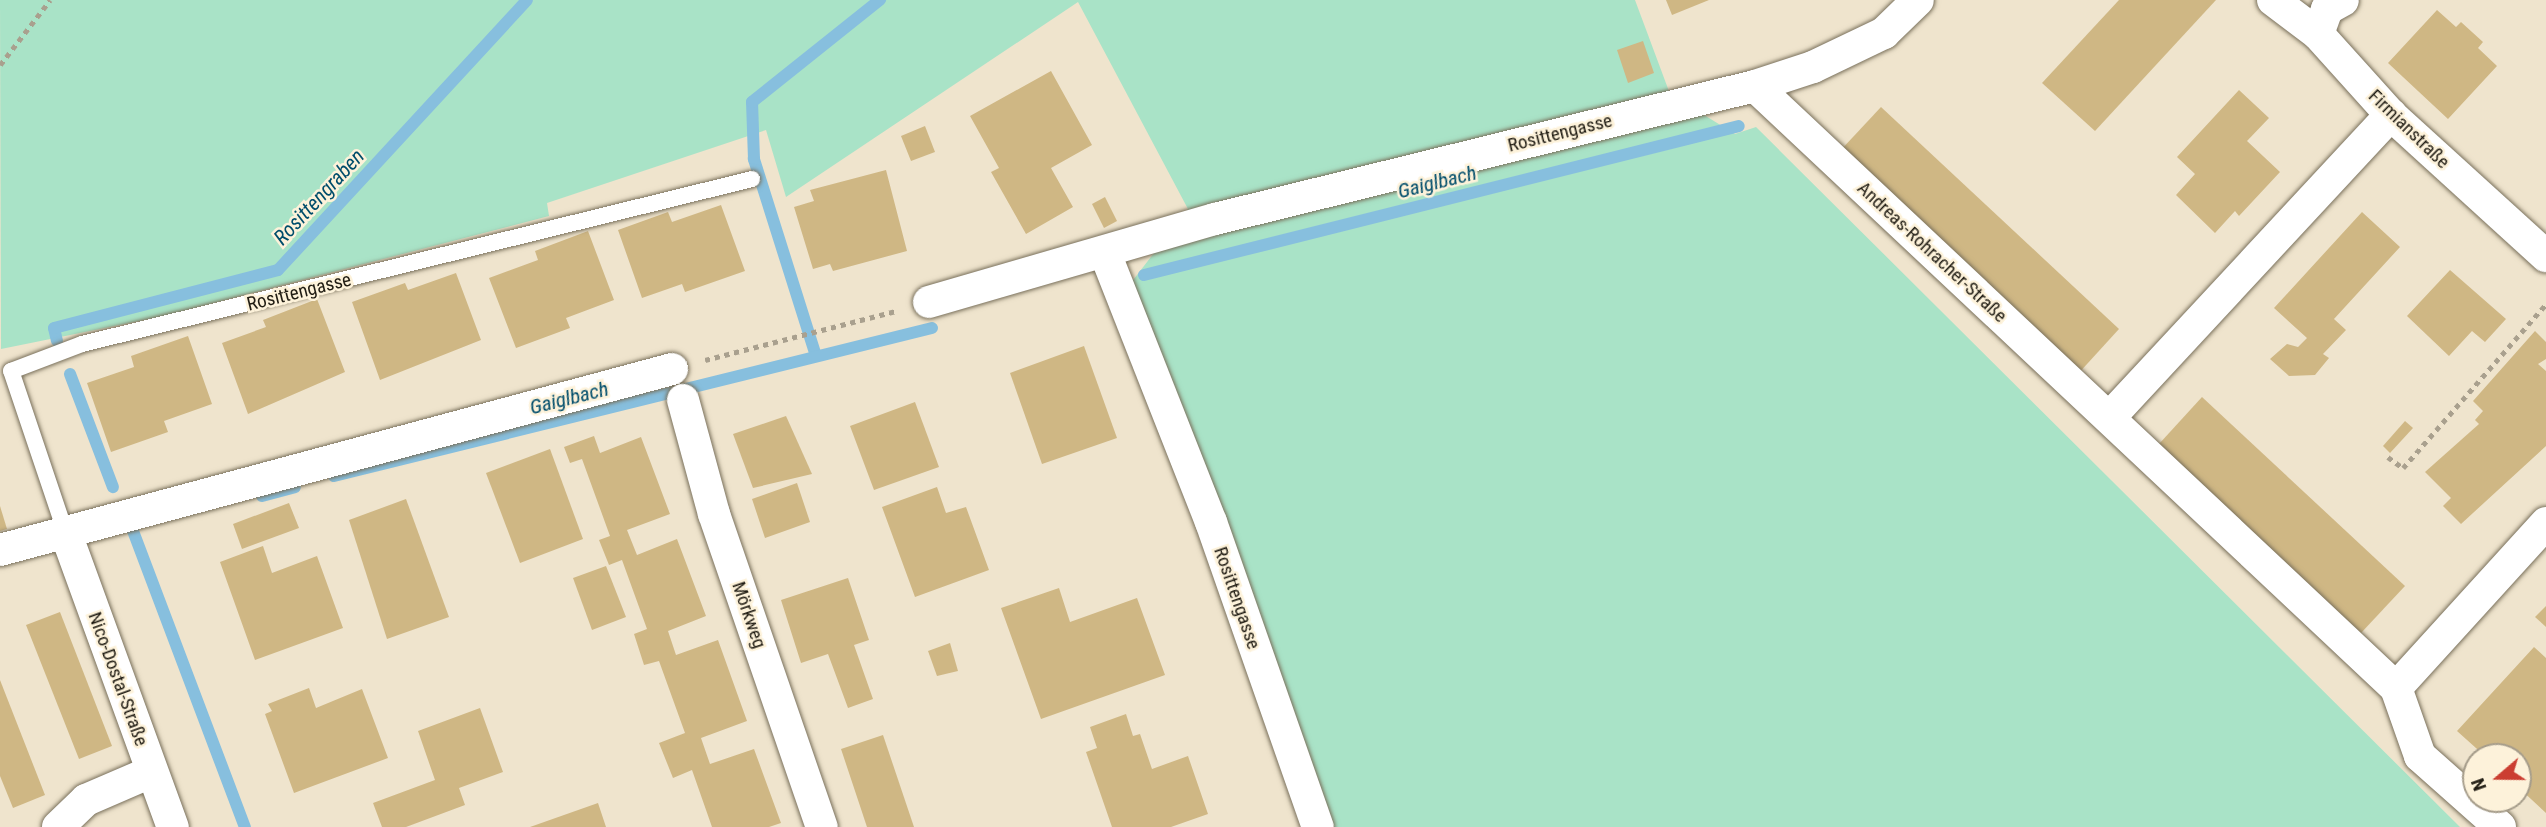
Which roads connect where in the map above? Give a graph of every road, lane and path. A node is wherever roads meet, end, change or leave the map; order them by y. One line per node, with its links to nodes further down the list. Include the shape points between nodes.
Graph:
1 (50, 0): 6 (path)
2 (1918, 0): 7 (street, Rosittengasse, via 1884,33 1813,67)
3 (2273, 0): 5 (street, Firmianstraße)
4 (2343, 0): 5 (street, via 2327,9)
5 (2318, 34): 8 (street, Firmianstraße)
6 (0, 65)
7 (1755, 86): 10 (street, Rosittengasse, via 1215,219); 16 (street, Andreas-Rohracher-Straße)
8 (2391, 115): 11 (street, Firmianstraße); 16 (street)
9 (752, 179): 19 (lane, Rosittengasse, via 82,344 11,371)
10 (1105, 253): 12 (street, Rosittengasse); 26 (street, Rosittengasse, via 1211,522)
11 (2546, 257)
12 (929, 302): 14 (path)
13 (2546, 304): 17 (path, via 2403,468)
14 (672, 369): 19 (street)
15 (683, 400): 25 (street, Mörkweg, via 714,514)
16 (2110, 418): 21 (street, Andreas-Rohracher-Straße)
17 (2388, 457)
18 (2546, 523): 21 (street)
19 (65, 531): 20 (street); 22 (street, Nico-Dostal-Straße)
20 (0, 550)
21 (2396, 688): 27 (street, Andreas-Rohracher-Straße, via 2420,756)
22 (151, 772): 23 (street, via 86,800); 24 (street, Nico-Dostal-Straße)
23 (58, 827)
24 (173, 827)
25 (822, 827)
26 (1318, 827)
27 (2500, 827)

